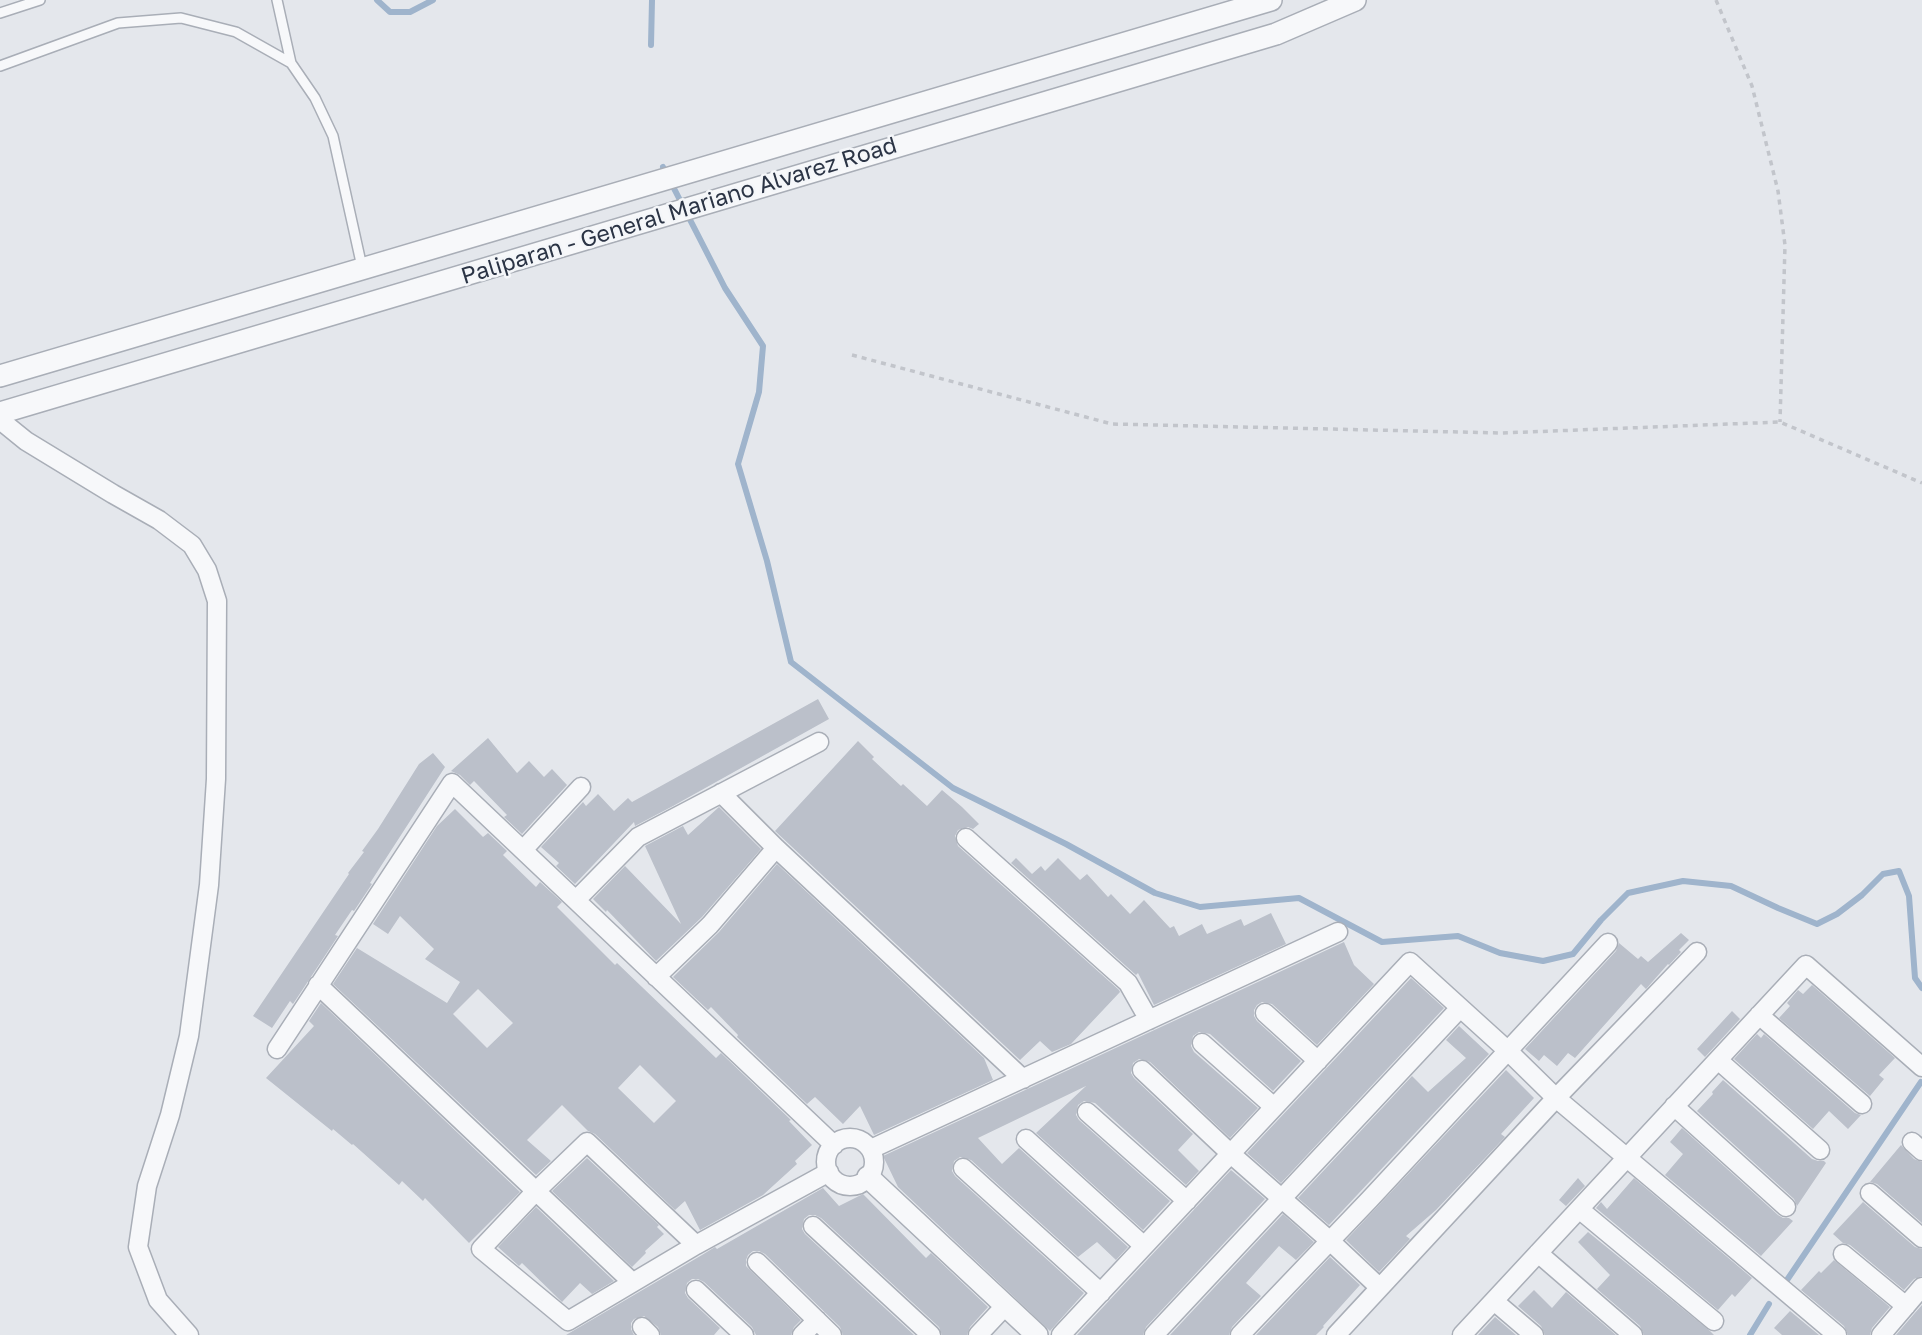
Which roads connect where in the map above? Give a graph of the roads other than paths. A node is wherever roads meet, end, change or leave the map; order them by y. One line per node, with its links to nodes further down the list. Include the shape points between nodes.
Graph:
1 (40, 0): 5 (lane)
2 (277, 0): 6 (lane)
3 (1271, 0): 8 (street, Paliparan - General Mariano Alvarez Road)
4 (1355, 0): 10 (street, Paliparan - General Mariano Alvarez Road, via 1276,34)
5 (0, 13)
6 (291, 63): 7 (lane, via 236,32 181,18 118,23); 8 (lane, via 333,136)
7 (0, 66)
8 (362, 269): 9 (street, Paliparan - General Mariano Alvarez Road)
9 (0, 376)
10 (0, 413)
11 (0, 420): 74 (street, via 192,545 207,570 217,601 216,779 209,885 189,1036 147,1186 138,1247 158,1300)
12 (819, 742): 14 (street)
13 (581, 787): 17 (street)
14 (721, 793): 16 (street); 18 (street, via 638,837)
15 (966, 838): 27 (street, via 1128,983)
16 (776, 848): 22 (street, via 710,925); 35 (street)
17 (523, 850): 18 (street); 23 (street, via 452,783)
18 (576, 900): 22 (street)
19 (1338, 932): 27 (street)
20 (1608, 943): 30 (street)
21 (1697, 952): 36 (street)
22 (656, 977): 42 (street)
23 (318, 985): 29 (street); 50 (street)
24 (1460, 1008): 30 (street); 31 (street, via 1410,962); 52 (street)
25 (1265, 1013): 31 (street)
26 (1759, 1016): 32 (street); 33 (street, via 1806,965); 37 (street)
27 (1149, 1020): 35 (street)
28 (1202, 1043): 39 (street)
29 (277, 1049)
30 (1507, 1050): 36 (street); 58 (street)
31 (1318, 1060): 39 (street)
32 (1718, 1060): 38 (street); 44 (street)
33 (1922, 1067)
34 (1142, 1070): 45 (street)
35 (1023, 1079): 43 (street)
36 (1556, 1098): 46 (street); 65 (street)
37 (1862, 1104)
38 (1674, 1106): 46 (street); 54 (street)
39 (1274, 1107): 45 (street)
40 (1087, 1112): 53 (street)
41 (1026, 1139): 60 (street)
42 (834, 1145): 43 (street, via 853,1139); 48 (street, via 827,1158)
43 (871, 1149): 49 (street, via 874,1164)
44 (1820, 1150)
45 (1231, 1154): 52 (street); 53 (street)
46 (1627, 1158): 55 (street); 88 (street)
47 (963, 1168): 68 (street)
48 (829, 1172): 49 (street, via 847,1186); 59 (street)
49 (868, 1177): 70 (street)
50 (536, 1191): 59 (street, via 587,1142); 64 (street); 64 (street, via 481,1249 568,1321)
51 (1870, 1194): 57 (street)
52 (1282, 1200): 58 (street); 82 (street)
53 (1186, 1201): 60 (street)
54 (1786, 1207)
55 (1579, 1209): 61 (street); 73 (street)
56 (813, 1226): 78 (street)
57 (1922, 1238)
58 (1329, 1240): 65 (street); 83 (street)
59 (696, 1245): 64 (street)
60 (1144, 1246): 68 (street)
61 (1538, 1253): 69 (street); 87 (street)
62 (1843, 1254): 71 (street)
63 (757, 1262): 72 (street)
64 (632, 1282)
65 (1379, 1287): 84 (street)
66 (1922, 1287): 71 (street)
67 (696, 1290): 75 (street)
68 (1101, 1293): 81 (street)
69 (1494, 1301): 85 (street); 86 (street)
70 (1006, 1305): 79 (street); 80 (street)
71 (1906, 1306): 89 (street)
72 (817, 1320): 76 (street); 77 (street)
73 (1714, 1321)
74 (189, 1335)
75 (744, 1335)
76 (802, 1335)
77 (832, 1335)
78 (931, 1335)
79 (978, 1335)
80 (1038, 1335)
81 (1061, 1335)
82 (1154, 1335)
83 (1240, 1335)
84 (1336, 1335)
85 (1462, 1335)
86 (1534, 1335)
87 (1633, 1335)
88 (1837, 1335)
89 (1881, 1335)

